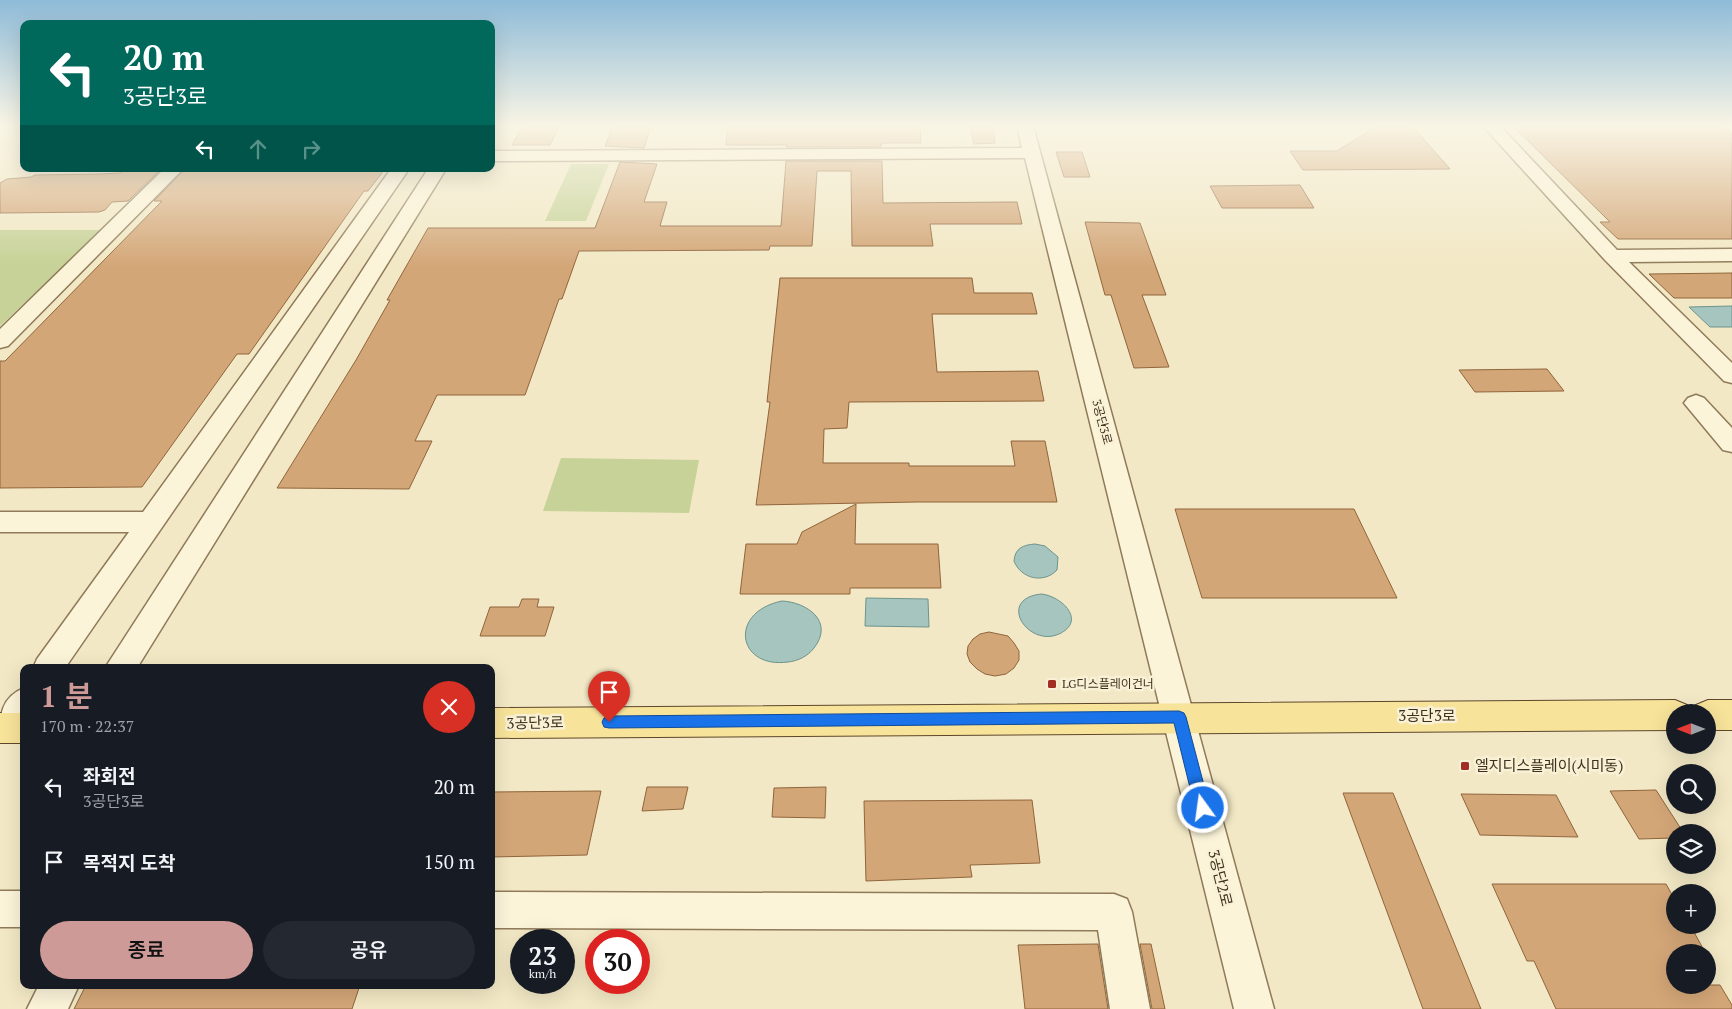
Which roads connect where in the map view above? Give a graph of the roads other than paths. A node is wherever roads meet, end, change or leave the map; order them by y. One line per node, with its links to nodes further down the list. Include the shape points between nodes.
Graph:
1 (170, 173): 8 (street)
2 (397, 173): 13 (street)
3 (434, 173): 15 (street)
4 (1037, 173): 20 (street, 3공단3로)
5 (1535, 173): 7 (street)
6 (1732, 255): 7 (street)
7 (1612, 256): 9 (street)
8 (0, 342)
9 (1732, 376)
10 (1696, 404): 11 (street)
11 (1732, 444)
12 (0, 522): 13 (street)
13 (150, 522): 14 (street)
14 (51, 664)
15 (123, 664)
16 (20, 709): 22 (street)
17 (1666, 715): 20 (main road, 3공단3로)
18 (1716, 715): 19 (main road)
19 (1732, 715)
20 (1179, 717): 21 (main road, 3공단3로); 29 (street, 3공단2로)
21 (495, 723)
22 (10, 728)
23 (0, 908): 24 (street)
24 (20, 908)
25 (495, 910): 28 (street, via 1114,912)
26 (58, 989): 27 (street)
27 (47, 1009)
28 (1130, 1009)
29 (1254, 1009)

